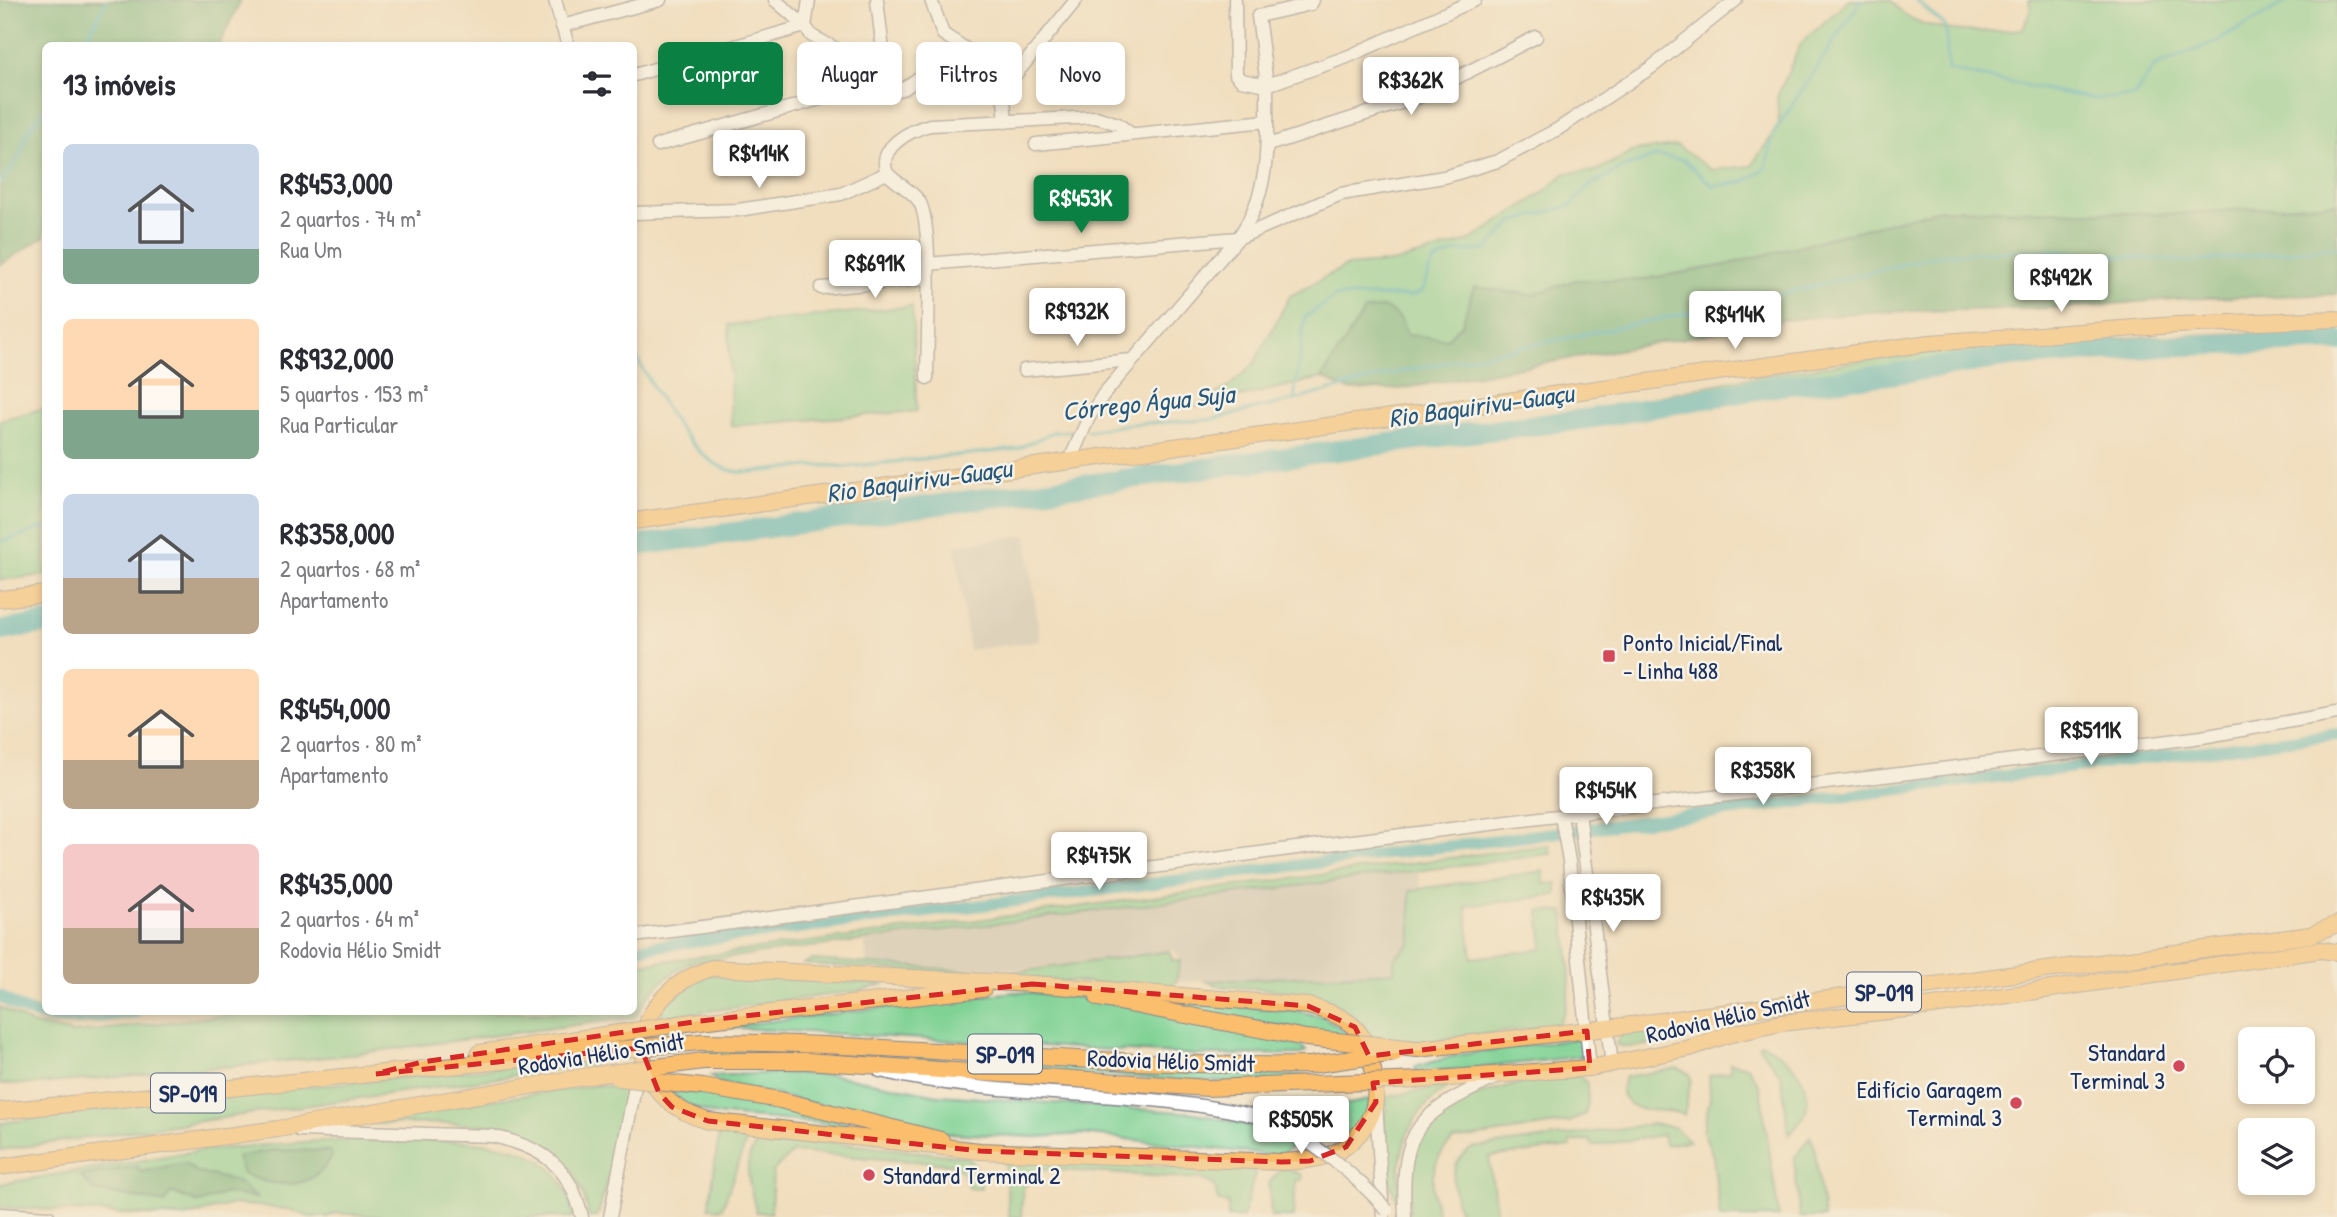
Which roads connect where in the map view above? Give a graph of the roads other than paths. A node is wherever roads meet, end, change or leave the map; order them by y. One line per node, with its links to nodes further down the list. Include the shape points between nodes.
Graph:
1 (555, 0): 12 (street)
2 (660, 0): 12 (street)
3 (775, 0): 13 (street)
4 (808, 0): 13 (street)
5 (877, 0): 17 (street)
6 (931, 0): 18 (street, via 943,34)
7 (1076, 0): 19 (street)
8 (1235, 0): 21 (street, via 1236,75)
9 (1312, 0): 21 (street, via 1311,4 1258,16)
10 (1475, 0): 21 (street, via 1348,57)
11 (1736, 0): 32 (street, via 1652,67 1558,129 1498,161 1444,177 1340,194)
12 (562, 26): 15 (street)
13 (805, 26): 16 (street); 20 (street)
14 (1536, 37): 29 (street, via 1419,97)
15 (567, 42)
16 (824, 42)
17 (882, 42)
18 (954, 42)
19 (1022, 67)
20 (637, 74)
21 (1266, 85): 24 (street)
22 (799, 105): 28 (street)
23 (1004, 105): 25 (street)
24 (1267, 121): 26 (street); 29 (street)
25 (1006, 122): 26 (street, via 1096,117); 30 (street, via 930,125 908,132 888,153)
26 (1131, 134): 27 (street)
27 (1036, 144)
28 (658, 145)
29 (1268, 145): 32 (street, via 1262,192)
30 (887, 173): 31 (street, via 841,194 738,210); 33 (street, via 922,210)
31 (637, 213)
32 (1238, 238): 33 (street); 37 (street)
33 (927, 264): 34 (street)
34 (927, 279): 35 (street); 39 (street)
35 (821, 288)
36 (2337, 319): 40 (main road, via 1930,343)
37 (1132, 360): 38 (street); 40 (street, via 1090,416)
38 (1024, 370)
39 (927, 378)
40 (1069, 462): 41 (main road)
41 (637, 521)
42 (42, 594): 43 (main road)
43 (0, 599)
44 (2337, 713): 45 (street, via 2202,737)
45 (1580, 819): 46 (street); 51 (street)
46 (1562, 822): 48 (street); 52 (street)
47 (2337, 924): 51 (main road, Rodovia Hélio Smidt / SP-019, via 2310,935)
48 (637, 936)
49 (2337, 952): 57 (main road, Rodovia Hélio Smidt / SP-019, via 2321,950 1933,1006 1781,1023)
50 (1032, 984): 53 (main road, bridge, via 700,1021); 54 (main road, bridge, via 1306,1038); 55 (main road, via 712,968 680,980 657,1002); 61 (main road, via 1321,1009 1355,1027 1363,1038)
51 (1608, 1028): 52 (main road, Rodovia Hélio Smidt / SP-019); 57 (street)
52 (1587, 1031): 54 (main road, Rodovia Hélio Smidt / SP-019); 58 (street)
53 (592, 1044): 54 (main road, Rodovia Hélio Smidt / SP-019, bridge, via 813,1043 1224,1066 1310,1065); 62 (main road, Rodovia Hélio Smidt / SP-019, via 375,1074)
54 (1418, 1049)
55 (642, 1050): 64 (main road, via 659,1093 688,1116); 69 (street)
56 (849, 1064): 59 (main road, Rodovia Hélio Smidt / SP-019, bridge, via 703,1061); 60 (main road, Rodovia Hélio Smidt / SP-019, bridge, via 1208,1088); 71 (street, bridge, via 949,1084 1177,1101 1271,1120 1346,1168)
57 (1612, 1064): 58 (main road, Rodovia Hélio Smidt / SP-019)
58 (1590, 1068): 60 (main road, Rodovia Hélio Smidt / SP-019)
59 (596, 1075): 63 (main road, Rodovia Hélio Smidt / SP-019); 64 (main road, bridge, via 703,1087 847,1115)
60 (1499, 1076): 72 (street, via 1441,1104 1417,1128 1405,1159)
61 (1376, 1102): 64 (main road, via 1363,1128 1346,1146 1310,1161); 70 (street)
62 (0, 1111)
63 (278, 1129): 65 (main road, Rodovia Hélio Smidt / SP-019); 68 (street, via 492,1136 521,1143 542,1153 562,1171 576,1193)
64 (980, 1151)
65 (0, 1167)
66 (0, 1214): 67 (street)
67 (49, 1217)
68 (582, 1217)
69 (610, 1217)
70 (1383, 1217)
71 (1393, 1217)
72 (1405, 1217)

